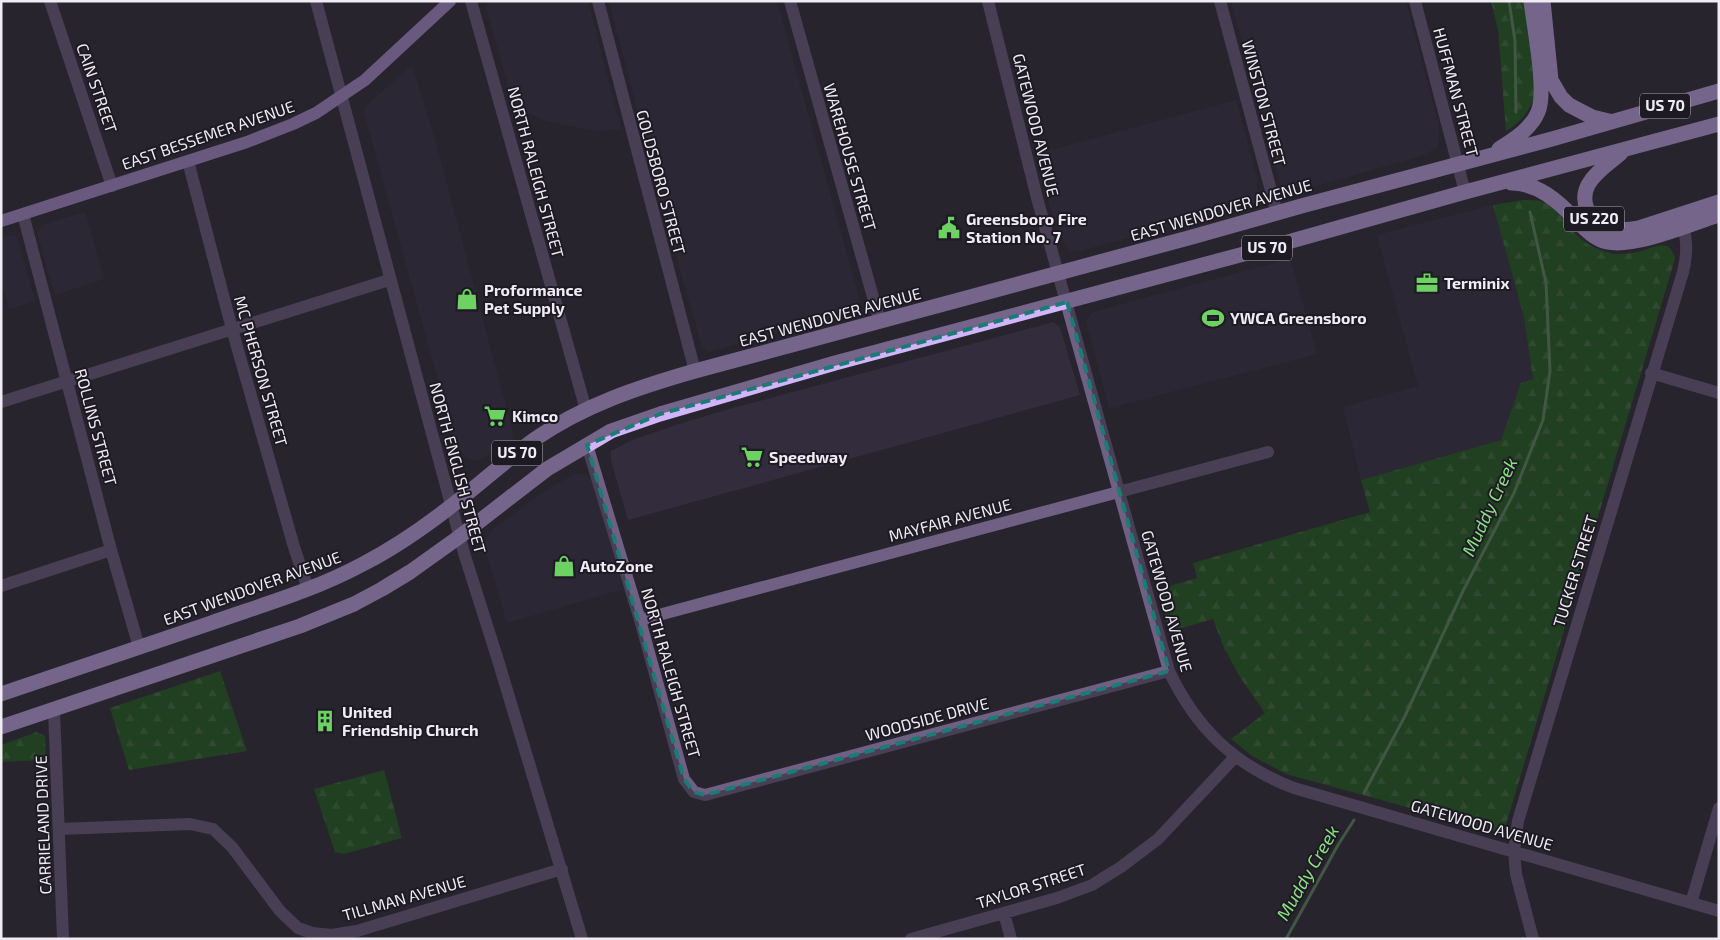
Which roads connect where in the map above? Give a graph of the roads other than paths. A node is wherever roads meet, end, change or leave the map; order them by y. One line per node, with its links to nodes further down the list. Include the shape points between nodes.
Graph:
1 (50, 1): 21 (street, CAIN STREET)
2 (316, 1): 13 (street, NORTH ENGLISH STREET)
3 (450, 1): 13 (main road, EAST BESSEMER AVENUE, via 383,64)
4 (471, 1): 39 (street, NORTH RALEIGH STREET)
5 (598, 1): 34 (street, GOLDSBORO STREET)
6 (790, 1): 32 (street, WAREHOUSE STREET)
7 (988, 1): 29 (street, GATEWOOD AVENUE)
8 (1220, 1): 24 (street, WINSTON STREET)
9 (1415, 1): 19 (street, HUFFMAN STREET)
10 (1531, 1): 17 (highway, via 1542,86 1538,114 1518,136)
11 (1543, 1): 14 (highway, via 1551,80 1568,105)
12 (1719, 91): 14 (highway, EAST WENDOVER AVENUE / US 70)
13 (342, 96): 18 (main road, EAST BESSEMER AVENUE, via 286,127); 30 (street, NORTH ENGLISH STREET)
14 (1611, 122): 17 (highway, EAST WENDOVER AVENUE / US 70)
15 (1719, 124): 16 (highway, US 70)
16 (1626, 149): 20 (highway, US 70); 28 (highway, US 220, via 1588,186 1584,203 1596,222 1627,230)
17 (1487, 156): 19 (highway, EAST WENDOVER AVENUE / US 70)
18 (188, 161): 21 (main road, EAST BESSEMER AVENUE); 33 (street, MC PHERSON STREET)
19 (1458, 164): 22 (street, HUFFMAN STREET); 24 (highway, EAST WENDOVER AVENUE / US 70)
20 (1502, 183): 22 (highway, US 70); 28 (highway, via 1522,183 1540,190 1560,204 1589,233 1607,242 1630,242)
21 (112, 186): 25 (main road, EAST BESSEMER AVENUE)
22 (1466, 192): 31 (highway, US 70)
23 (1719, 202): 28 (highway, US 220)
24 (1277, 213): 29 (highway, EAST WENDOVER AVENUE / US 70)
25 (22, 214): 27 (main road, EAST BESSEMER AVENUE); 36 (street, ROLLINS STREET)
26 (1719, 215): 28 (highway)
27 (1, 221)
28 (1682, 221): 35 (street, TUCKER STREET, via 1687,237 1686,260)
29 (1059, 273): 31 (street, GATEWOOD AVENUE); 32 (highway, EAST WENDOVER AVENUE / US 70)
30 (390, 280): 33 (street); 43 (street, NORTH ENGLISH STREET)
31 (1067, 302): 40 (highway, US 70, via 853,358 660,414 611,431); 42 (street, GATEWOOD AVENUE)
32 (880, 322): 34 (highway, EAST WENDOVER AVENUE / US 70)
33 (232, 329): 36 (street); 47 (street, MC PHERSON STREET)
34 (695, 371): 39 (highway, EAST WENDOVER AVENUE / US 70, via 636,389)
35 (1651, 373): 37 (street); 58 (street, TUCKER STREET, via 1518,821)
36 (67, 381): 38 (street); 45 (street, ROLLINS STREET)
37 (1719, 393)
38 (1, 402)
39 (586, 410): 43 (highway, EAST WENDOVER AVENUE / US 70, via 537,438)
40 (587, 445): 44 (highway, US 70, via 547,469); 48 (street, NORTH RALEIGH STREET)
41 (1268, 452): 42 (street, MAYFAIR AVENUE)
42 (1119, 491): 48 (street, MAYFAIR AVENUE); 50 (street, GATEWOOD AVENUE)
43 (451, 506): 44 (street, NORTH ENGLISH STREET); 47 (highway, EAST WENDOVER AVENUE / US 70, via 388,550)
44 (460, 537): 52 (highway, US 70, via 382,589 330,614); 59 (street, NORTH ENGLISH STREET)
45 (112, 550): 46 (street); 49 (street, ROLLINS STREET)
46 (1, 586)
47 (308, 589): 49 (highway, EAST WENDOVER AVENUE / US 70)
48 (640, 620): 55 (street, NORTH RALEIGH STREET, via 684,779)
49 (139, 647): 51 (highway, EAST WENDOVER AVENUE / US 70)
50 (1169, 671): 54 (street, GATEWOOD AVENUE, via 1197,719); 55 (street, WOODSIDE DRIVE, via 705,795)
51 (1, 694)
52 (54, 710): 53 (highway, US 70); 57 (street, CARRIELAND DRIVE)
53 (1, 727)
54 (1235, 757): 58 (street, GATEWOOD AVENUE, via 1259,773 1294,788); 62 (street, TAYLOR STREET, via 1158,839 1121,866 1092,885)
55 (694, 792)
56 (1719, 808): 60 (street)
57 (59, 829): 59 (street, TILLMAN AVENUE, via 190,824 213,829 232,847 280,910 298,928 332,936); 63 (street, CARRIELAND DRIVE)
58 (1514, 852): 60 (street, GATEWOOD AVENUE); 67 (street, TUCKER STREET, via 1516,874)
59 (562, 869): 64 (street, NORTH ENGLISH STREET)
60 (1691, 903): 61 (street, GATEWOOD AVENUE)
61 (1719, 911)
62 (1004, 913): 65 (street, TAYLOR STREET); 66 (street)
63 (63, 939)
64 (582, 939)
65 (911, 939)
66 (1011, 939)
67 (1533, 939)

